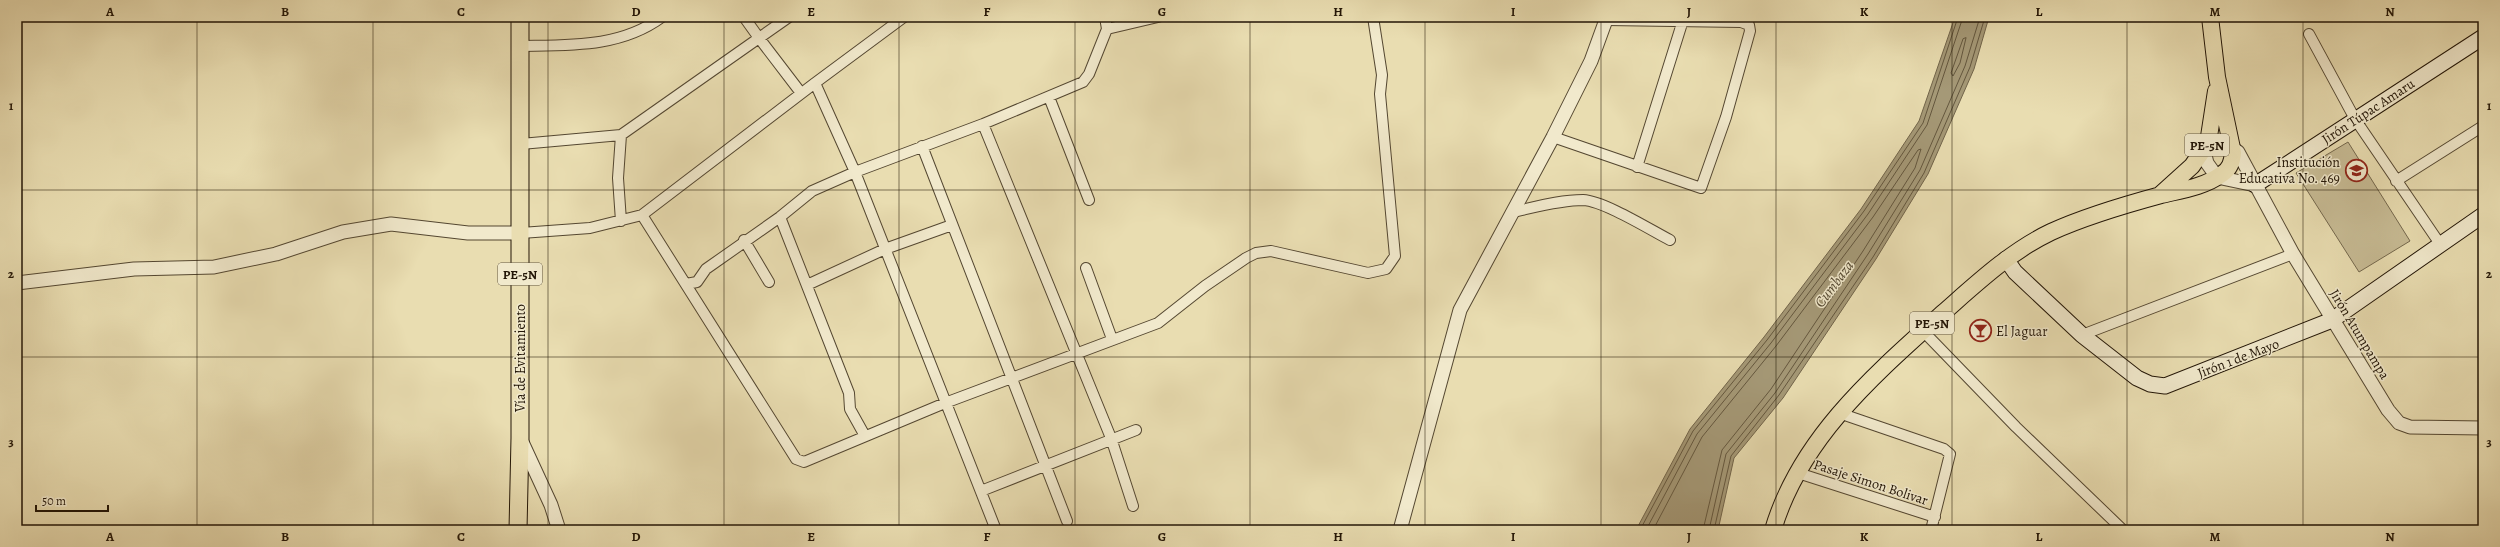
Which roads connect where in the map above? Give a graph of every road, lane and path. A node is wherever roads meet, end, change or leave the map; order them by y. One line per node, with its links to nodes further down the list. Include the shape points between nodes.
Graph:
1 (520, 17): 17 (highway, Vía de Evitamiento / PE-5N)
2 (662, 17): 17 (street, via 618,40 573,45)
3 (744, 17): 16 (street)
4 (789, 17): 16 (street)
5 (904, 17): 19 (street)
6 (1105, 17): 13 (street)
7 (1158, 17): 13 (street)
8 (1373, 17): 59 (street, via 1382,75 1380,94 1395,256 1386,269 1368,273 1271,252 1256,253 1205,286 1158,323)
9 (2210, 17): 18 (main road, PE-5N)
10 (1607, 19): 11 (street); 26 (street, via 1591,61)
11 (1683, 20): 12 (street); 31 (street)
12 (1749, 21): 31 (street, via 1750,30 1726,117 1701,188)
13 (1107, 29): 21 (street, via 1087,79)
14 (2309, 34): 22 (street)
15 (2483, 37): 22 (main road, Jirón Túpac Amaru)
16 (759, 38): 20 (street); 25 (street)
17 (520, 46): 27 (highway, Vía de Evitamiento / PE-5N)
18 (2217, 77): 29 (main road, PE-5N); 30 (main road, PE-5N)
19 (815, 83): 20 (street); 32 (street)
20 (801, 93): 39 (street)
21 (1049, 97): 23 (street); 37 (street)
22 (2355, 119): 34 (street); 35 (main road, Jirón Túpac Amaru)
23 (983, 124): 28 (street); 60 (street)
24 (2483, 126): 34 (street)
25 (621, 135): 27 (street); 42 (street, via 618,178)
26 (1553, 137): 31 (street); 38 (street)
27 (521, 144): 44 (highway, Vía de Evitamiento / PE-5N)
28 (922, 146): 32 (street); 43 (street)
29 (2232, 146): 30 (street, via 2222,142); 33 (main road, PE-5N, via 2232,162 2227,170); 35 (street, Jirón Atumpampa, via 2238,152)
30 (2206, 147): 33 (street, via 2207,163); 36 (main road, PE-5N, via 2192,166)
31 (1638, 167)
32 (855, 172): 41 (street, via 812,191); 48 (street)
33 (2217, 177): 35 (street); 36 (main road, PE-5N, via 2197,186)
34 (2396, 181): 47 (street)
35 (2255, 185): 49 (street, Jirón Atumpampa)
36 (2160, 196): 50 (main road, PE-5N, via 2050,232)
37 (1089, 200)
38 (1513, 212): 46 (street, via 1584,200 1598,204); 78 (street, via 1460,310)
39 (642, 215): 42 (street); 54 (street)
40 (2483, 215): 47 (main road, Jirón 1 de Mayo)
41 (780, 217): 45 (street); 55 (street)
42 (621, 221): 44 (street, via 590,228)
43 (952, 225): 48 (street); 61 (street)
44 (521, 232): 53 (street, via 468,233 391,224 343,232 276,254 214,267 134,269); 67 (highway, Vía de Evitamiento / PE-5N)
45 (744, 240): 52 (street); 54 (street, via 706,269 697,282)
46 (1670, 240)
47 (2440, 244): 56 (main road, Jirón 1 de Mayo)
48 (885, 249): 55 (street); 62 (street)
49 (2293, 254): 56 (street, Jirón Atumpampa); 58 (street)
50 (2006, 259): 57 (main road, PE-5N); 58 (main road, Jirón 1 de Mayo, via 2015,272)
51 (1086, 268): 59 (street)
52 (769, 282)
53 (17, 283)
54 (686, 284): 66 (street, via 796,459 804,462)
55 (807, 284): 66 (street, via 849,393 850,409)
56 (2332, 320): 58 (main road, Jirón 1 de Mayo, via 2165,386 2150,384 2137,378); 64 (street, Jirón Atumpampa, via 2398,423 2410,427)
57 (1923, 331): 63 (main road, PE-5N, via 1849,400); 81 (street, via 2016,427)
58 (2082, 335)
59 (1112, 339): 60 (street)
60 (1077, 353): 61 (street); 68 (street)
61 (1010, 379): 62 (street); 69 (street)
62 (945, 404): 66 (street); 71 (street)
63 (1839, 413): 70 (main road, PE-5N, via 1802,463); 73 (street, via 1944,449 1950,454)
64 (2483, 428)
65 (1136, 430): 68 (street)
66 (865, 436)
67 (520, 438): 75 (highway, Vía de Evitamiento / PE-5N); 76 (street)
68 (1111, 438): 69 (street); 72 (street)
69 (1047, 466): 71 (street); 74 (street)
70 (1798, 473): 73 (street, Pasaje Simon Bolivar); 79 (main road, PE-5N, via 1781,503)
71 (981, 491): 77 (street)
72 (1133, 506)
73 (1935, 517): 80 (street)
74 (1067, 521)
75 (518, 530)
76 (560, 530)
77 (996, 530)
78 (1400, 530)
79 (1773, 530)
80 (1931, 530)
81 (2123, 530)

